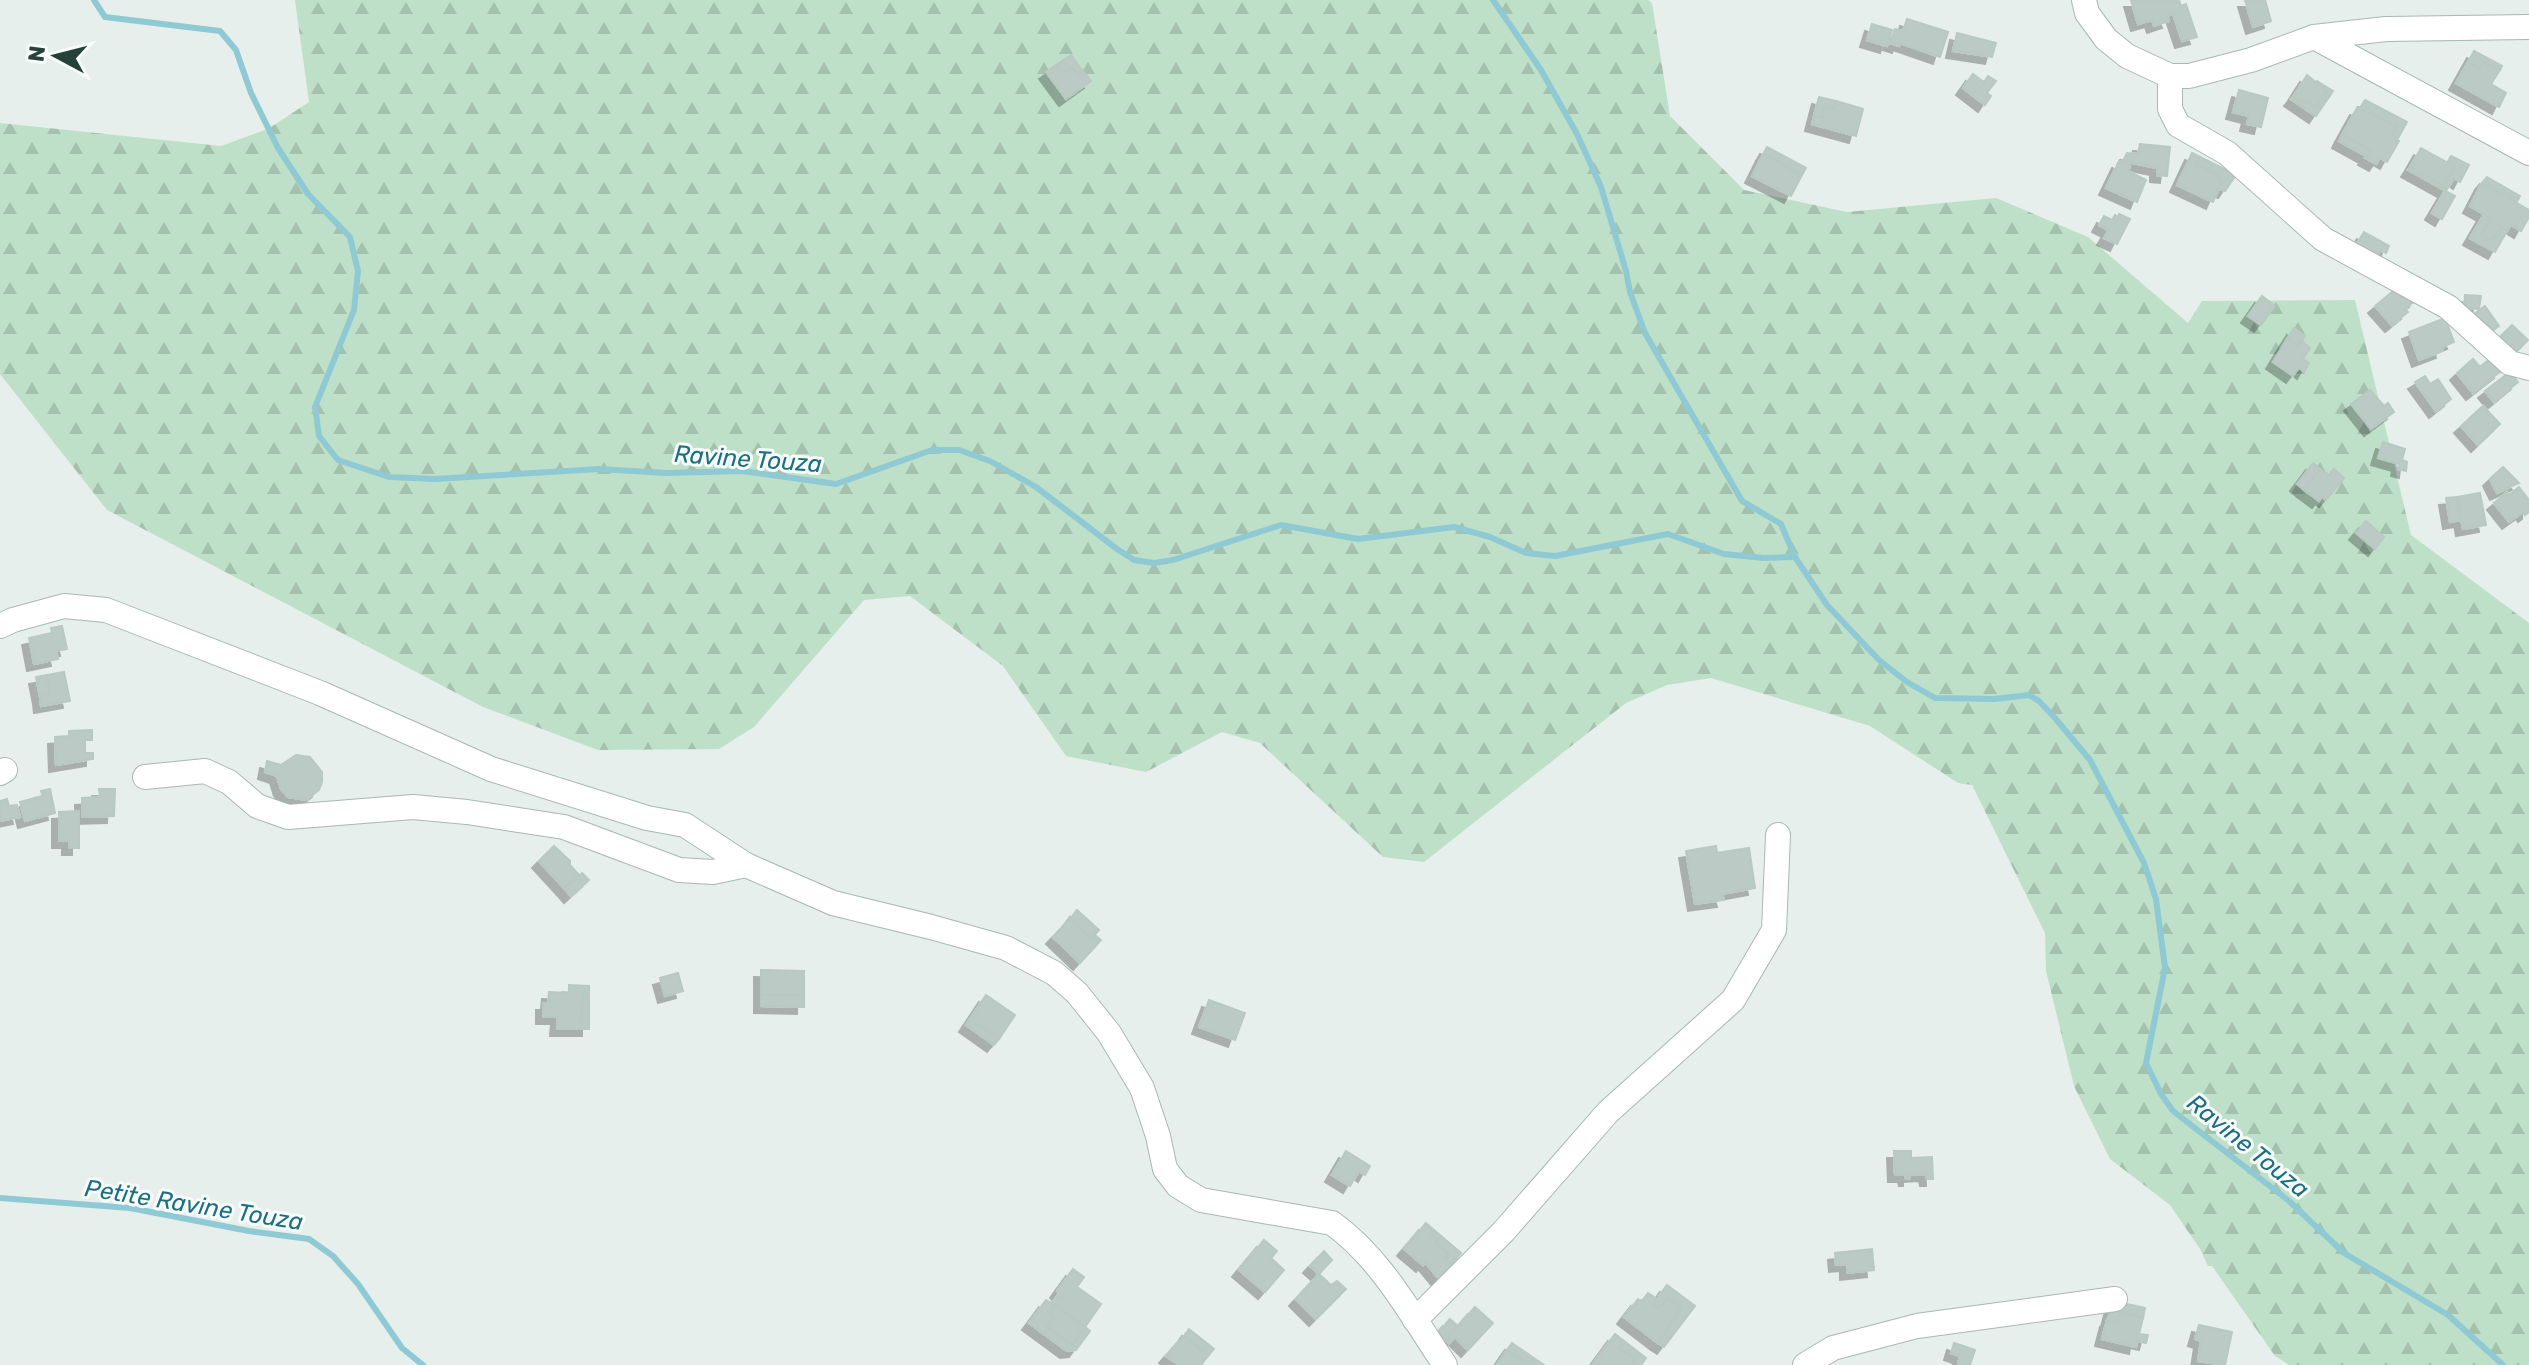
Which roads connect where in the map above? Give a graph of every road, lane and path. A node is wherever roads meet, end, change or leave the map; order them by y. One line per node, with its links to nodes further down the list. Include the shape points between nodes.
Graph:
1 (2084, 0): 6 (street, via 2106,39 2127,56)
2 (2529, 27): 3 (street)
3 (2386, 29): 4 (street); 5 (street)
4 (2314, 37): 5 (street); 6 (street, via 2251,60)
5 (2378, 71): 7 (street)
6 (2170, 76): 8 (street, via 2170,109 2178,125 2227,153 2323,239 2448,307 2510,363)
7 (2529, 153)
8 (2529, 368)
9 (0, 626): 12 (street, via 64,606 106,610 320,693 491,769 685,825)
10 (145, 777): 12 (street, via 205,771 229,782 257,806 288,817 413,807 467,812 564,827 679,870 713,872)
11 (1778, 835): 14 (street, via 1774,930 1733,1000 1608,1112 1504,1231)
12 (746, 865): 14 (street, via 833,903 1006,948 1054,973 1109,1033 1142,1088 1165,1169 1178,1186 1201,1200 1332,1223 1383,1271)
13 (2115, 1299): 16 (street, via 1917,1326 1833,1348)
14 (1415, 1320): 15 (street)
15 (1445, 1365)
16 (1805, 1365)

